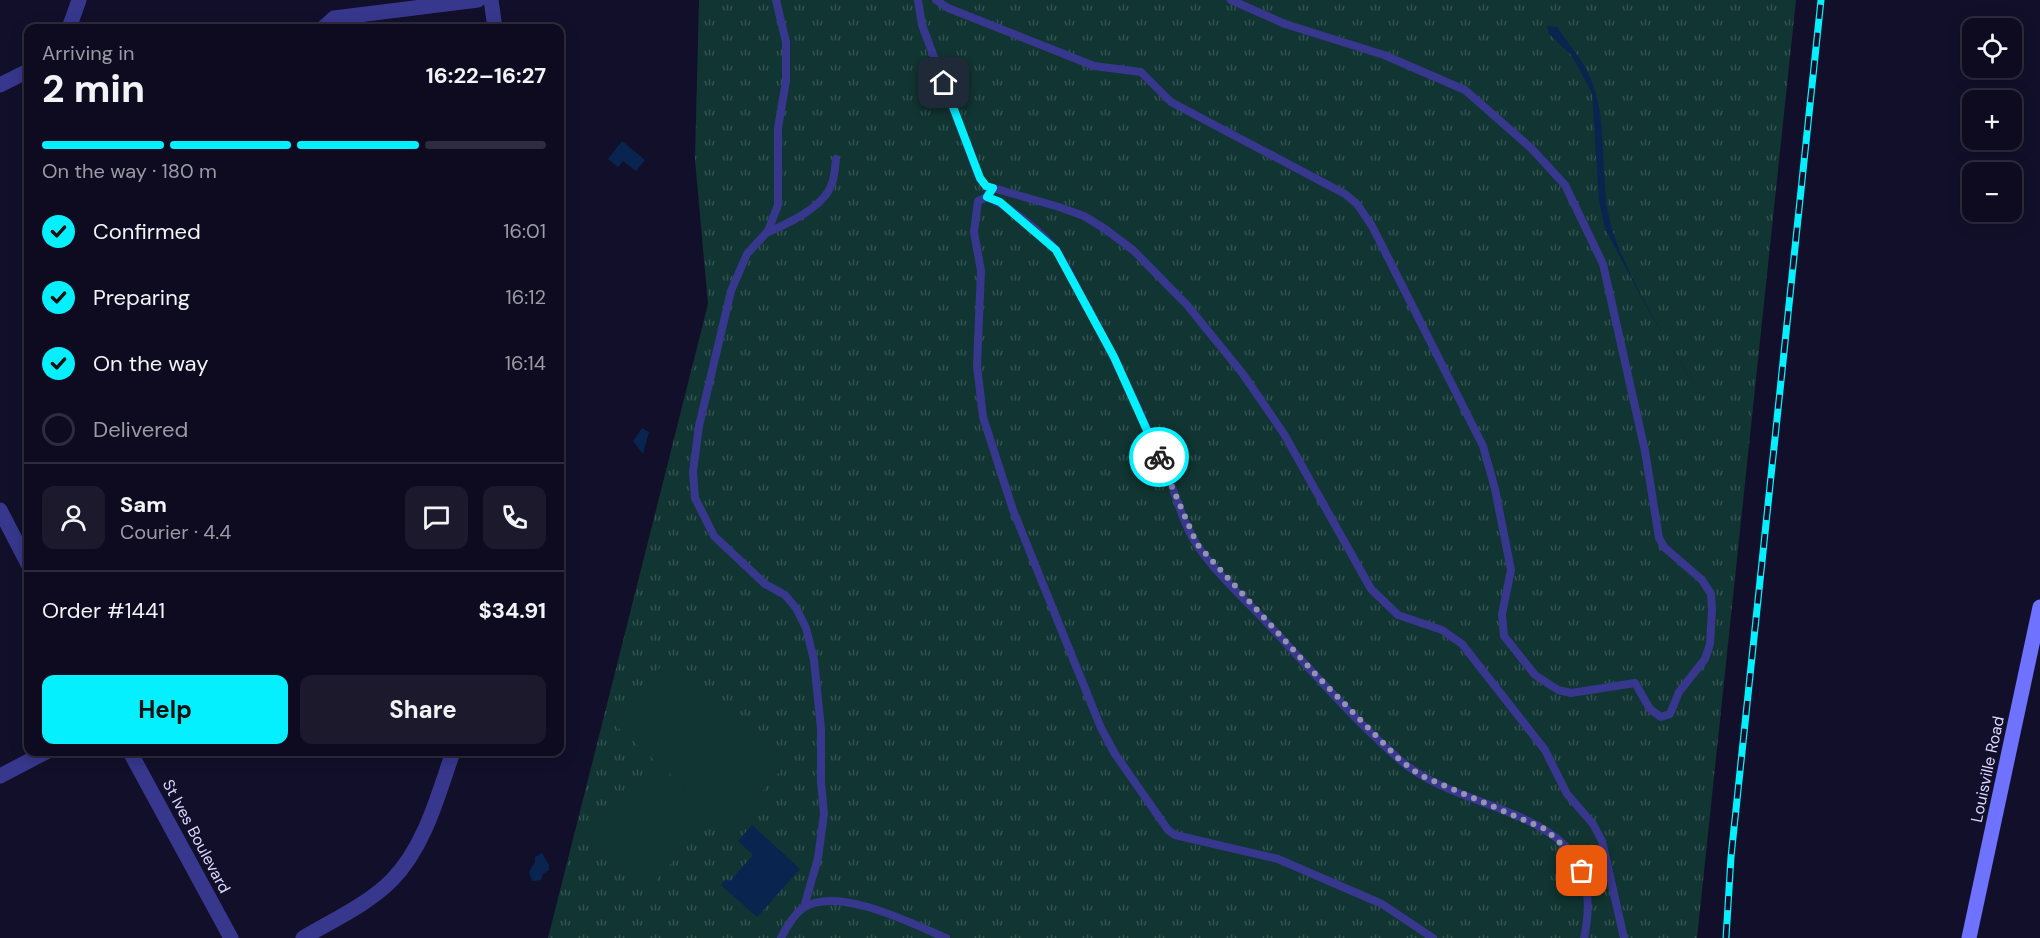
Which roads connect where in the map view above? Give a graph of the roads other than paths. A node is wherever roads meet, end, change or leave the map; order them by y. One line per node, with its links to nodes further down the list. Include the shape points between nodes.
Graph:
1 (79, 0): 8 (street)
2 (478, 0): 9 (street, via 334,18)
3 (491, 0): 10 (street)
4 (776, 0): 16 (lane, via 786,42 786,81 778,128 780,192 776,213)
5 (918, 0): 14 (lane, via 922,25 980,178)
6 (936, 0): 7 (lane, via 1094,66 1141,72 1171,102 1320,180 1357,204 1372,226 1484,446 1511,570 1502,614 1504,636 1510,646 1535,675 1558,690 1571,693 1635,683 1650,709 1661,717 1670,714 1679,692 1705,658 1710,644 1711,594 1659,538 1645,451 1603,264 1565,185 1531,148 1465,90 1384,55 1285,24)
7 (1231, 0)
8 (70, 24)
9 (327, 24)
10 (494, 24)
11 (24, 72): 12 (street)
12 (0, 85)
13 (836, 159): 16 (lane, via 832,184 804,216)
14 (993, 188): 15 (lane); 31 (lane, via 1059,207 1105,228 1133,250 1187,305 1284,434 1371,589 1398,615 1442,630 1462,644 1545,750 1567,794 1602,841)
15 (987, 197): 29 (lane, via 978,201 975,216 981,271 977,366 982,417 1013,510 1115,754 1175,835 1278,859 1382,904); 30 (lane, via 1000,202 1056,250 1114,357 1197,544 1401,761 1420,775 1517,815 1559,839 1582,871 1588,892)
16 (765, 233): 24 (lane, via 747,254 731,291 699,426 693,472 696,498 714,536 757,578 785,595 806,628 814,660 821,729 824,814 818,858)
17 (0, 510): 18 (street)
18 (24, 556)
19 (2040, 607): 32 (main road, Louisville Road)
20 (38, 756): 23 (street)
21 (132, 756): 25 (street, St Ives Boulevard)
22 (451, 756): 26 (street, via 416,848 392,879 367,901)
23 (0, 776)
24 (804, 908): 27 (lane, via 789,922); 28 (lane, via 837,902 861,905)
25 (231, 938)
26 (303, 938)
27 (781, 938)
28 (946, 938)
29 (1433, 938)
30 (1584, 938)
31 (1624, 938)
32 (1969, 938)

